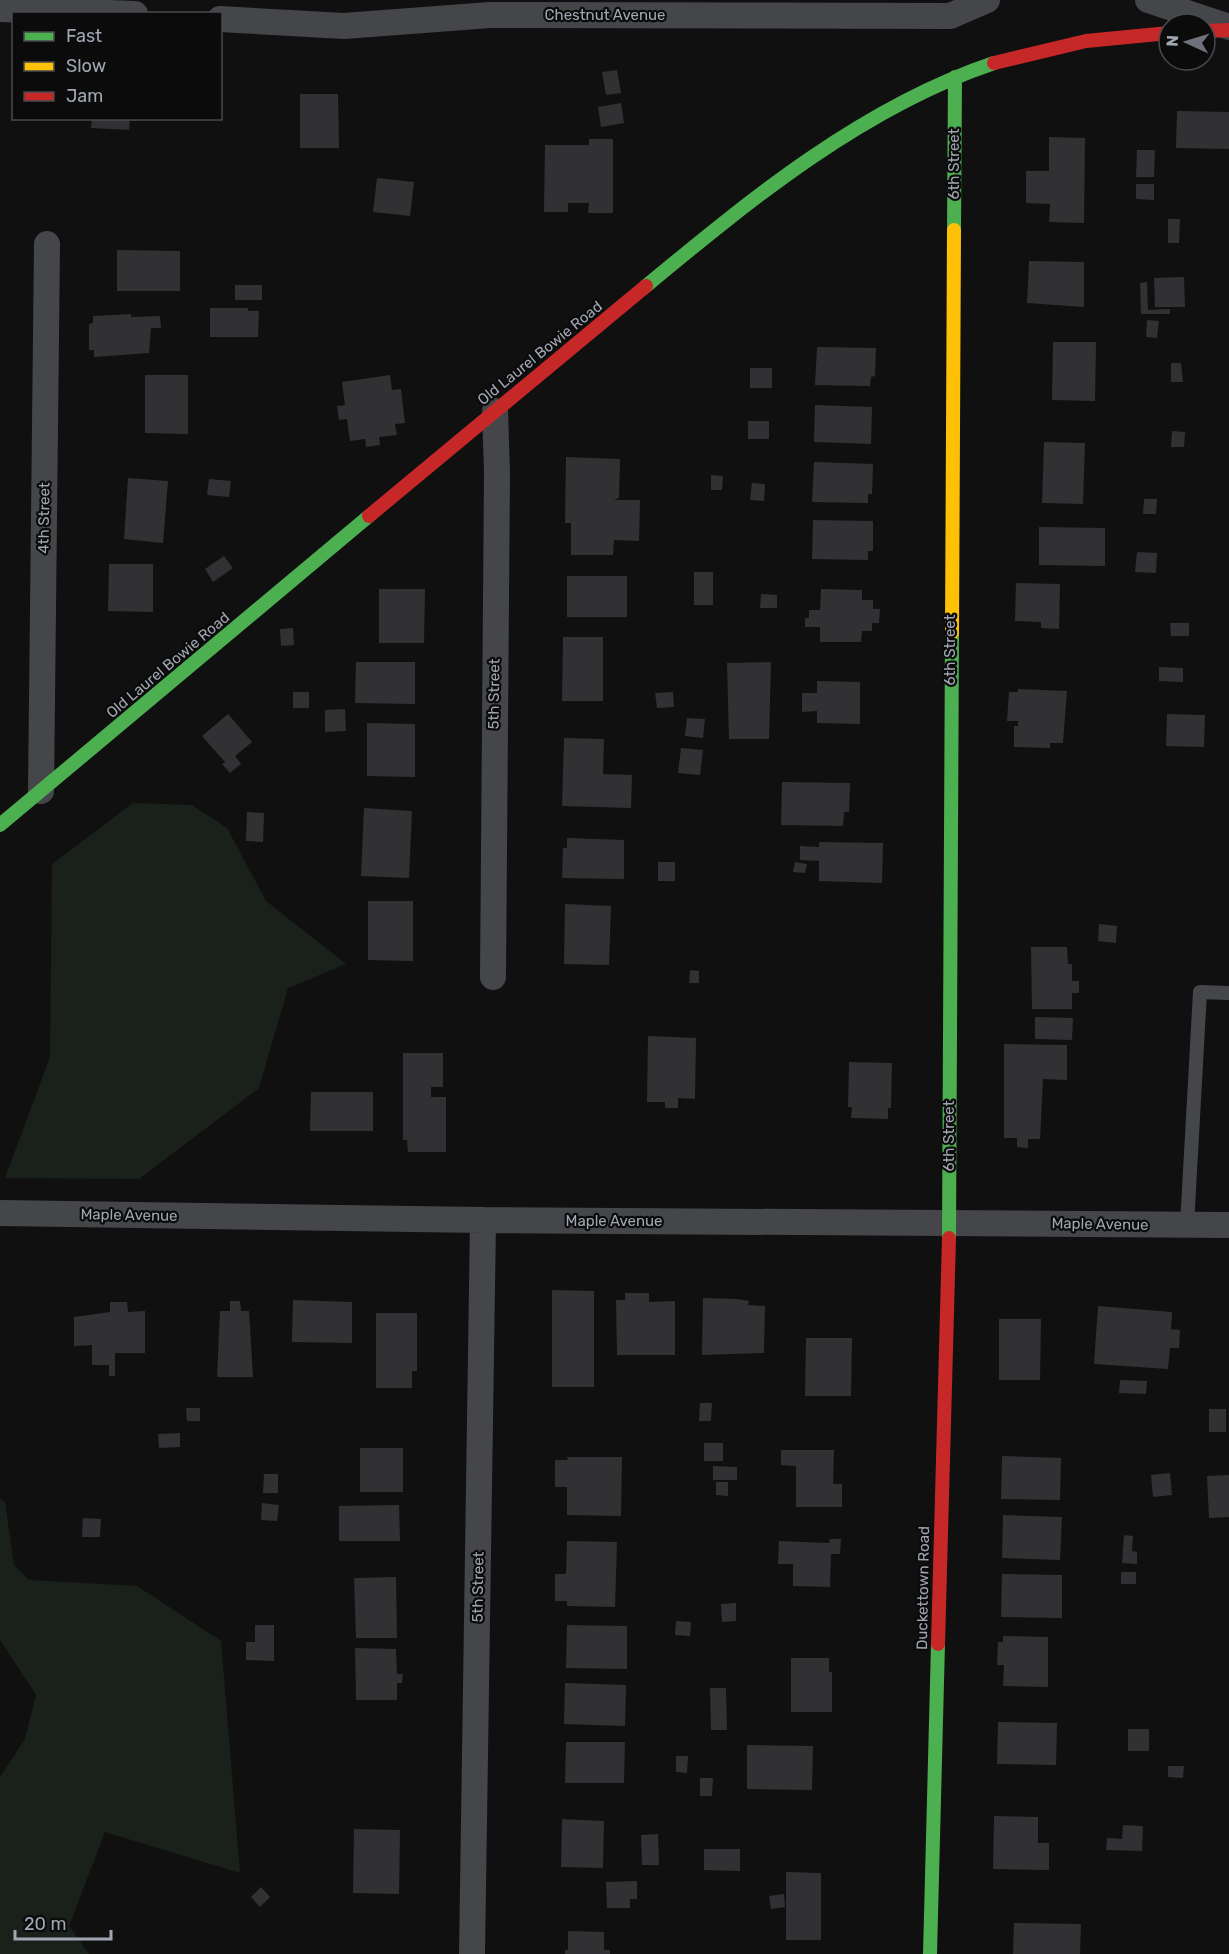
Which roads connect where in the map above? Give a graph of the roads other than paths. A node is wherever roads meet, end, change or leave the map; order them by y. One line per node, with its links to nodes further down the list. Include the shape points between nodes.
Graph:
1 (987, 0): 4 (street, Chestnut Avenue)
2 (1148, 0): 8 (street)
3 (490, 7): 4 (street, Chestnut Avenue); 7 (street, Chestnut Avenue, via 344,26)
4 (950, 8)
5 (0, 9): 6 (street)
6 (81, 12)
7 (222, 19)
8 (1229, 28)
9 (1157, 34): 10 (street, Old Laurel Bowie Road, via 1087,41)
10 (955, 77): 12 (street, Old Laurel Bowie Road, via 855,130 767,191); 19 (street, 6th Street)
11 (47, 244): 13 (street, 4th Street)
12 (495, 411): 13 (street, Old Laurel Bowie Road); 15 (street, 5th Street)
13 (41, 791): 14 (street, Old Laurel Bowie Road)
14 (0, 825)
15 (493, 977)
16 (1229, 993): 20 (lane, via 1200,992)
17 (0, 1213): 18 (street, Maple Avenue)
18 (483, 1220): 19 (street, Maple Avenue); 22 (street, 5th Street)
19 (948, 1223): 20 (street, Maple Avenue); 23 (street, Duckettown Road)
20 (1187, 1225): 21 (street, Maple Avenue)
21 (1229, 1225)
22 (472, 1954)
23 (930, 1954)

